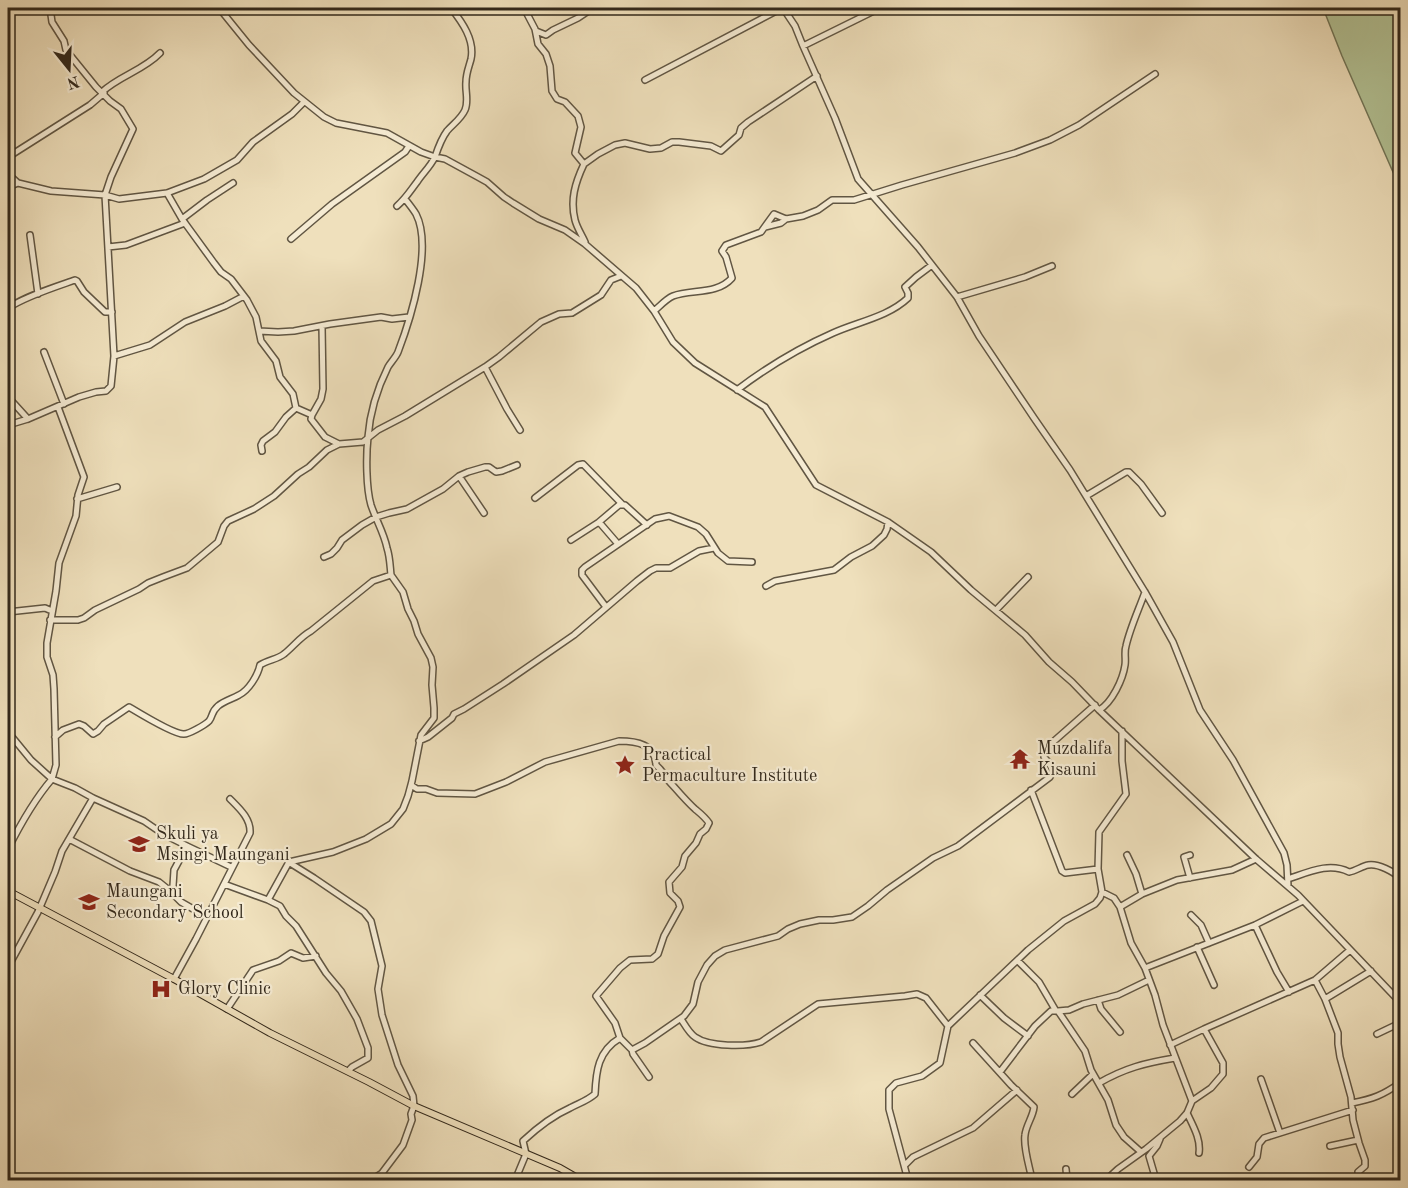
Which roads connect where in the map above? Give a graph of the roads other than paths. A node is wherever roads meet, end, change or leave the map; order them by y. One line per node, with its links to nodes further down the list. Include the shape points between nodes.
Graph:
1 (50, 8): 14 (street, via 52,22 66,50)
2 (219, 8): 15 (street)
3 (451, 8): 18 (street, via 470,37 466,108 442,140)
4 (524, 8): 8 (street)
5 (593, 8): 8 (street, via 546,35)
6 (782, 8): 9 (street); 13 (street)
7 (880, 8): 9 (street)
8 (536, 31): 19 (street, via 550,66 552,91 578,116 581,127 575,153)
9 (803, 46): 12 (street)
10 (160, 53): 14 (street)
11 (1155, 74): 26 (street, via 1050,140)
12 (817, 76): 19 (street, via 748,122 721,151 679,142 661,148 625,143); 26 (street, via 858,179)
13 (645, 80)
14 (103, 92): 17 (street, via 90,105); 25 (street, via 121,109 133,129)
15 (304, 102): 16 (street, via 336,123 387,133); 24 (street, via 253,142 237,160)
16 (409, 146): 18 (street); 33 (street)
17 (8, 157)
18 (435, 157): 27 (street); 34 (street, via 487,182 513,203)
19 (584, 164): 34 (street, via 573,189 575,220)
20 (8, 174): 21 (street)
21 (18, 183): 23 (street); 25 (street, via 51,191)
22 (233, 183): 30 (street)
23 (8, 187)
24 (167, 193): 25 (street, via 119,199); 30 (street)
25 (105, 195): 35 (street)
26 (872, 195): 29 (street, via 832,201 818,210); 36 (street)
27 (405, 199): 28 (street); 45 (street, via 416,215 422,238 421,264)
28 (397, 206)
29 (786, 219): 31 (street); 31 (street, via 774,214)
30 (184, 221): 35 (street, via 137,242); 40 (street)
31 (765, 227): 43 (street, via 726,245 722,251 732,278 727,284 671,296)
32 (30, 235): 39 (street)
33 (291, 239)
34 (585, 244): 38 (street)
35 (108, 247): 44 (street)
36 (932, 265): 41 (street); 51 (street, via 905,287 908,298 903,303 833,333)
37 (1052, 266): 41 (street)
38 (621, 276): 43 (street); 50 (street, via 611,280 601,295 572,313 541,322)
39 (38, 294): 42 (street); 44 (street, via 75,280 105,312)
40 (244, 296): 47 (street); 49 (street, via 185,322 150,345)
41 (957, 297): 65 (street)
42 (8, 308)
43 (654, 311): 51 (street, via 673,342 695,363)
44 (112, 312): 49 (street)
45 (409, 317): 46 (street); 59 (street, via 397,355 372,405)
46 (322, 326): 47 (street); 55 (street, via 323,389)
47 (259, 331): 54 (street)
48 (44, 352): 53 (street)
49 (114, 356): 53 (street, via 111,387)
50 (485, 367): 58 (street); 59 (street)
51 (737, 390): 73 (street, via 765,407 816,485)
52 (8, 397): 56 (street)
53 (61, 405): 56 (street); 67 (street, via 84,477)
54 (296, 408): 55 (street); 61 (street, via 263,441)
55 (312, 415): 60 (street, via 311,420 325,437)
56 (28, 419): 57 (street)
57 (8, 425)
58 (520, 430)
59 (368, 438): 60 (street); 71 (street, via 368,481)
60 (339, 444): 88 (street, via 274,496 228,521 218,542 187,568 163,576 84,618)
61 (262, 451)
62 (517, 465): 63 (street, via 502,471 485,467)
63 (459, 476): 69 (street); 71 (street, via 407,509)
64 (117, 487): 67 (street)
65 (1086, 496): 70 (street, via 1129,472); 83 (street)
66 (535, 498): 68 (street, via 583,464)
67 (77, 499): 86 (street, via 76,516 59,563)
68 (622, 504): 72 (street); 74 (street)
69 (483, 513)
70 (1162, 513)
71 (376, 517): 78 (street); 80 (street)
72 (600, 522): 75 (street); 76 (street)
73 (888, 522): 82 (street, via 884,535 872,546 834,570); 85 (street, via 932,552)
74 (647, 525): 76 (street); 77 (street, via 669,516 680,519 698,527)
75 (571, 540)
76 (618, 544): 84 (street, via 582,570)
77 (714, 548): 79 (street, via 728,561); 84 (street, via 699,550 670,568 656,568)
78 (324, 557)
79 (752, 562)
80 (391, 575): 93 (street, via 373,581 281,657 260,665 242,693 223,702 208,722 188,734 182,735 129,707 93,734 79,724); 94 (street, via 403,592 434,667 434,718)
81 (1028, 577): 85 (street)
82 (766, 586)
83 (1145, 592): 90 (street, via 1125,648 1121,681 1110,701); 111 (street, via 1173,642 1200,710 1278,839 1287,865)
84 (606, 607): 94 (street, via 574,635)
85 (996, 610): 89 (street)
86 (52, 611): 87 (street, via 45,608); 88 (street)
87 (8, 612)
88 (51, 620): 93 (street, via 47,657 53,675)
89 (1095, 705): 90 (street); 97 (street, via 1045,749 1044,757 1052,774)
90 (1099, 710): 91 (street)
91 (1122, 731): 105 (street); 108 (street, via 1126,794 1099,832)
92 (8, 732): 95 (street)
93 (55, 737): 95 (street)
94 (420, 741): 96 (street)
95 (52, 779): 98 (street); 102 (street)
96 (411, 785): 106 (street, via 403,809 392,824 333,852); 150 (street, via 437,793 475,794 545,762 619,741 652,749 656,765 709,823 669,882 670,893 680,906 658,954 652,959 630,960 596,996 615,1023)
97 (1031, 790): 108 (street, via 1062,871); 143 (street, via 958,846 926,863 852,917 800,924 778,936 715,956 698,982 693,1004)
98 (93, 798): 100 (street); 101 (street)
99 (230, 799): 107 (street, via 251,825)
100 (69, 839): 116 (street, via 159,882); 120 (street)
101 (187, 846): 107 (street); 116 (street, via 174,870)
102 (8, 849)
103 (1127, 855): 115 (street)
104 (1190, 855): 109 (street, via 1184,857)
105 (1256, 859): 109 (street, via 1232,870); 111 (street)
106 (289, 862): 117 (street); 166 (street, via 371,921 382,966 378,989 382,1015)
107 (231, 867): 112 (street)
108 (1098, 869): 114 (street)
109 (1190, 878): 115 (street)
110 (1401, 878): 111 (street, via 1368,865 1349,872 1331,867)
111 (1288, 883): 118 (street)
112 (224, 884): 117 (street); 122 (street)
113 (8, 891): 120 (main road)
114 (1102, 892): 119 (street, via 1114,898); 128 (street, via 1095,904 1064,921)
115 (1142, 894): 119 (street)
116 (175, 896): 122 (street)
117 (268, 900): 127 (street, via 279,906)
118 (1303, 901): 123 (street); 126 (street)
119 (1120, 907): 130 (street, via 1131,943)
120 (39, 908): 129 (street); 132 (main road)
121 (1191, 915): 124 (street, via 1201,925)
122 (207, 917): 132 (street)
123 (1255, 925): 124 (street); 136 (street)
124 (1209, 943): 125 (street)
125 (1197, 947): 130 (street); 135 (street)
126 (1350, 950): 131 (street); 134 (street)
127 (316, 956): 141 (street, via 303,958 291,954 253,970); 155 (street, via 353,1011 368,1048 369,1058)
128 (1018, 961): 137 (street); 142 (street, via 1039,982)
129 (8, 967)
130 (1145, 968): 133 (street)
131 (1371, 971): 138 (street); 140 (street)
132 (174, 979): 141 (main road)
133 (1149, 980): 139 (street, via 1118,996); 152 (street)
134 (1315, 980): 136 (street); 138 (street)
135 (1214, 985)
136 (1289, 992): 146 (street)
137 (980, 996): 145 (street); 149 (street)
138 (1325, 999): 165 (street, via 1338,1033)
139 (1098, 1000): 142 (street); 147 (street)
140 (1400, 1001)
141 (227, 1009): 155 (main road)
142 (1057, 1011): 149 (street, via 1051,1011); 157 (street, via 1085,1051)
143 (681, 1019): 145 (street, via 697,1039 723,1045 750,1045 818,1004 917,994 926,998); 153 (street)
144 (1401, 1023): 148 (street)
145 (948, 1026): 178 (street, via 940,1063 922,1076 896,1083 889,1090 889,1109)
146 (1204, 1029): 152 (street); 164 (street, via 1224,1069 1211,1088)
147 (1120, 1032)
148 (1377, 1034)
149 (1028, 1036): 156 (street)
150 (620, 1038): 153 (street); 172 (street, via 598,1062 595,1094 552,1118)
151 (973, 1043): 156 (street)
152 (1170, 1046): 154 (street)
153 (632, 1050): 158 (street)
154 (1175, 1058): 160 (street, via 1121,1071); 164 (street)
155 (348, 1071): 166 (main road)
156 (1000, 1072): 162 (street)
157 (1093, 1074): 160 (street); 163 (street)
158 (649, 1077)
159 (1261, 1079): 169 (street)
160 (1099, 1083): 175 (street, via 1116,1125)
161 (1401, 1083): 165 (street, via 1382,1095)
162 (1017, 1090): 178 (street, via 974,1128 913,1157); 187 (street, via 1035,1108 1024,1137)
163 (1072, 1094)
164 (1192, 1101): 168 (street)
165 (1352, 1103): 167 (street)
166 (414, 1106): 174 (main road); 181 (street, via 402,1144)
167 (1353, 1110): 169 (street); 171 (street)
168 (1187, 1113): 170 (street); 176 (street)
169 (1280, 1133): 179 (street, via 1264,1138)
170 (1160, 1137): 175 (street); 190 (street, via 1149,1156)
171 (1358, 1140): 173 (street); 191 (street, via 1366,1163 1358,1172)
172 (523, 1141): 174 (street); 177 (street)
173 (1330, 1146)
174 (518, 1150): 177 (main road)
175 (1141, 1152): 189 (street)
176 (1199, 1153)
177 (526, 1154): 184 (street); 185 (main road)
178 (905, 1165): 186 (street)
179 (1249, 1167)
180 (1066, 1169): 188 (street)
181 (382, 1173): 182 (street); 183 (street)
182 (371, 1180)
183 (389, 1180)
184 (517, 1180)
185 (581, 1180)
186 (908, 1180)
187 (1032, 1180)
188 (1067, 1180)
189 (1106, 1180)
190 (1156, 1180)
191 (1360, 1180)

